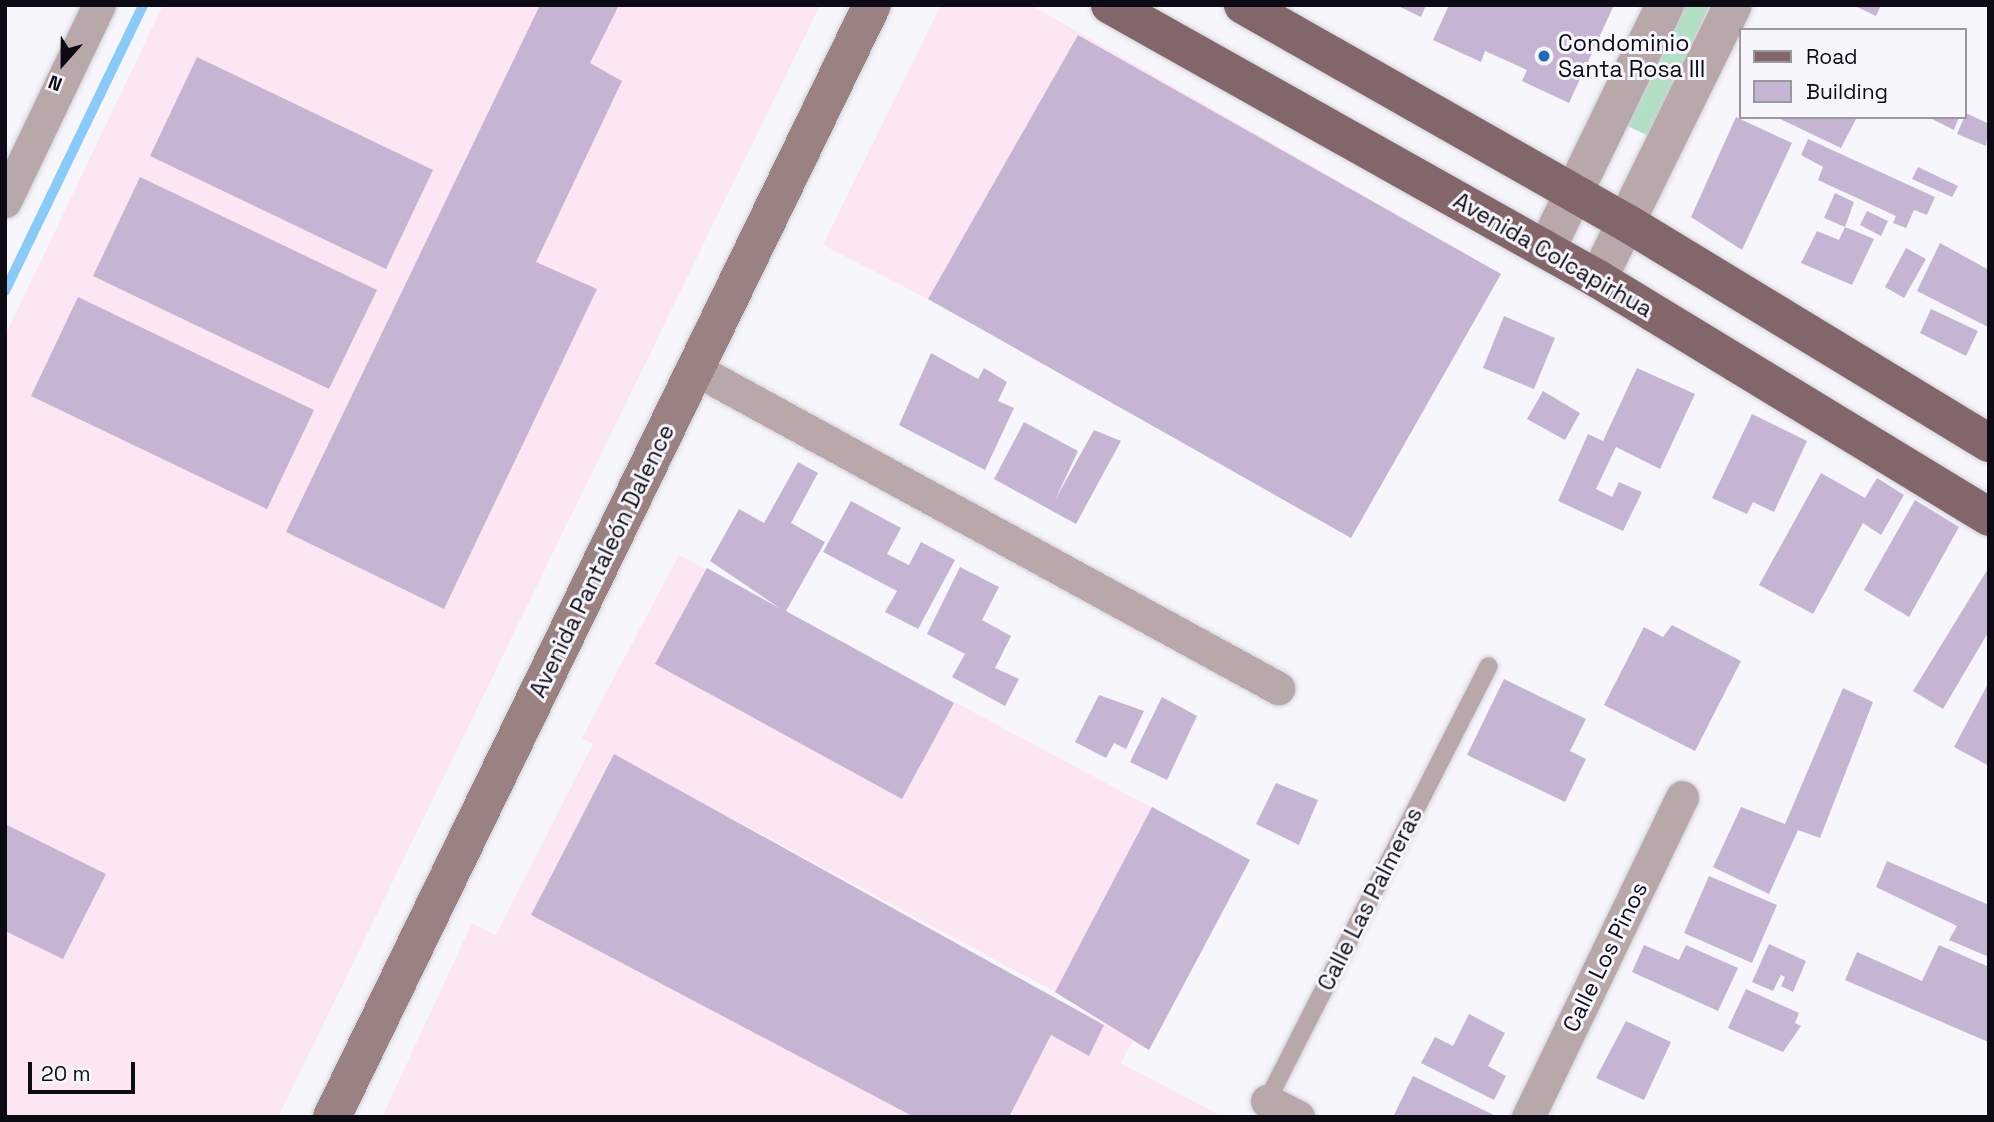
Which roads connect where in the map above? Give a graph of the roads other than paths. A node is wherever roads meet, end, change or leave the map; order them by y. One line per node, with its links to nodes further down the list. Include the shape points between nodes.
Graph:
1 (99, 5): 8 (street)
2 (872, 5): 12 (main road, Avenida Pantaleón Dalence)
3 (1110, 5): 10 (main road, Avenida Colcapirhua)
4 (1243, 5): 7 (main road)
5 (1665, 5): 7 (street)
6 (1733, 5): 9 (street)
7 (1574, 194): 9 (main road); 10 (street)
8 (5, 201)
9 (1627, 222): 11 (street); 13 (main road)
10 (1546, 250): 11 (main road, Avenida Colcapirhua)
11 (1598, 279): 14 (main road, Avenida Colcapirhua)
12 (695, 369): 16 (street); 19 (main road, Avenida Pantaleón Dalence)
13 (1989, 443)
14 (1989, 517)
15 (1489, 666): 18 (lane, Calle Las Palmeras)
16 (1278, 688)
17 (1682, 797): 21 (street, Calle Los Pinos)
18 (1267, 1101): 20 (street, Calle Las Palmeras)
19 (332, 1117)
20 (1298, 1117)
21 (1528, 1117)

